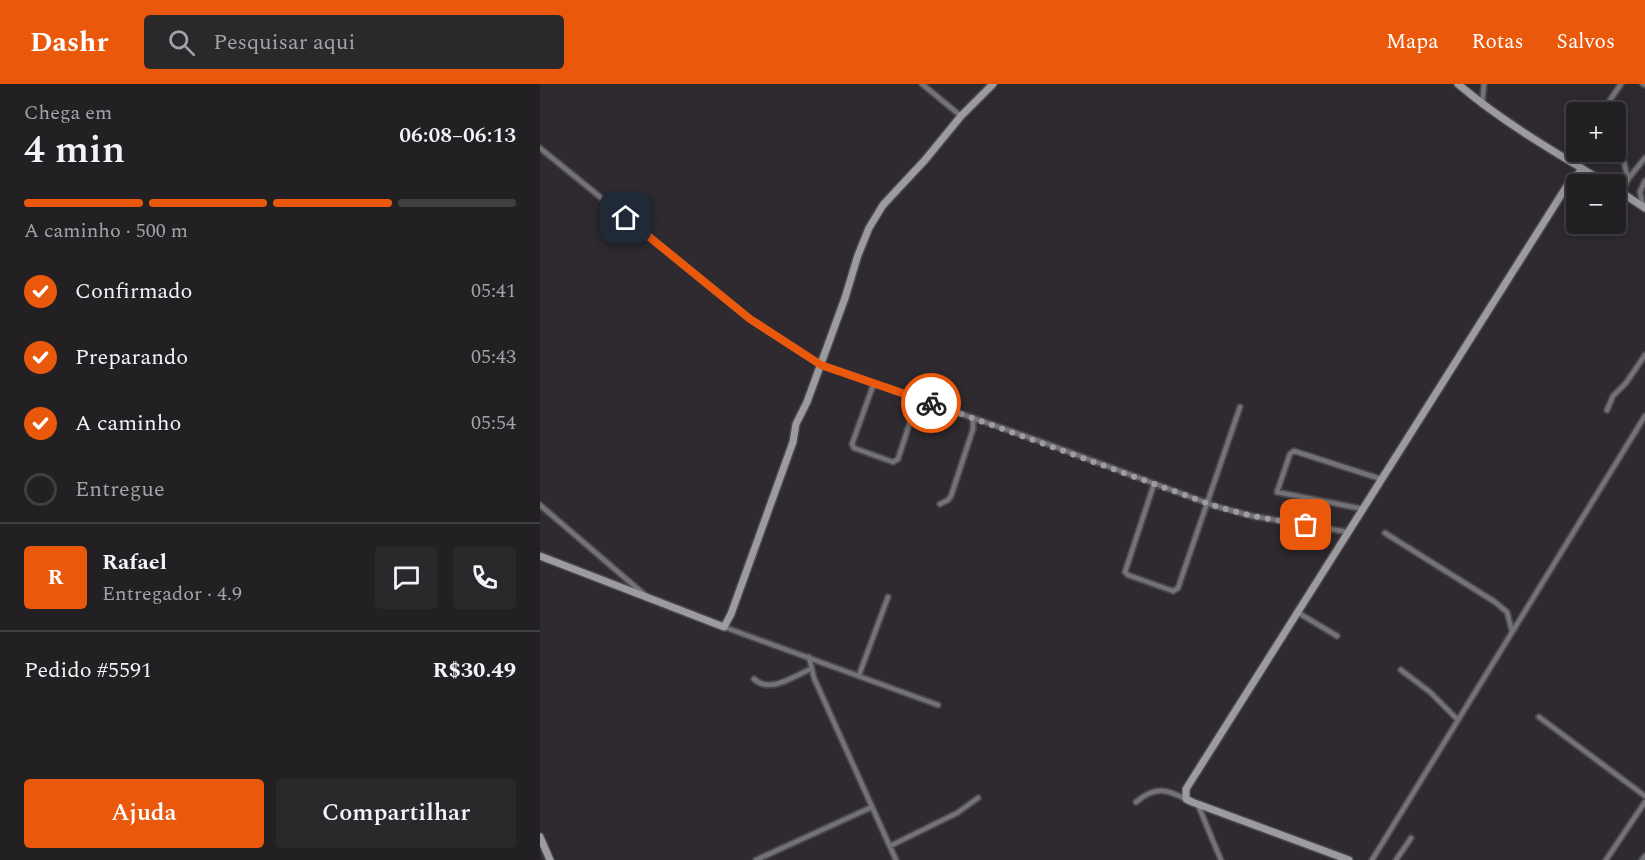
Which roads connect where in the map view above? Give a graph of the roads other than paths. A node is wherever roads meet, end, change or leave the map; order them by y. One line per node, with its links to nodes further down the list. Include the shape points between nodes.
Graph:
1 (922, 84): 8 (street)
2 (993, 84): 8 (street)
3 (1458, 84): 7 (street)
4 (1484, 84): 7 (street)
5 (1621, 84): 6 (street)
6 (1609, 102)
7 (1482, 105): 12 (street)
8 (961, 116): 20 (street, via 883,204 869,228)
9 (540, 148): 20 (street, via 750,319)
10 (1645, 158): 14 (street)
11 (1624, 162): 14 (street)
12 (1582, 169): 13 (street); 27 (street, via 1570,181)
13 (1591, 174)
14 (1628, 179): 15 (street)
15 (1626, 182)
16 (1645, 182): 18 (street, via 1640,192)
17 (1626, 195): 18 (street)
18 (1644, 207)
19 (1645, 355): 24 (street, via 1613,396)
20 (821, 365): 21 (street); 39 (street, via 796,424 739,593)
21 (874, 383): 22 (street); 22 (street, via 852,444 893,462 898,459 912,416)
22 (909, 396): 26 (street)
23 (1240, 407): 29 (street)
24 (1607, 410)
25 (1645, 417): 40 (street)
26 (973, 418): 28 (street); 30 (street, via 951,496)
27 (1382, 479): 32 (street); 32 (street, via 1294,451 1290,454 1277,492)
28 (1154, 484): 29 (street); 29 (street, via 1125,572 1158,586 1173,591 1178,588)
29 (1207, 503): 33 (street, via 1252,516)
30 (940, 504)
31 (540, 505): 36 (street)
32 (1363, 509): 33 (street)
33 (1348, 532): 38 (street)
34 (1384, 533): 40 (street, via 1495,602 1507,612)
35 (540, 556): 36 (street)
36 (647, 596): 39 (street)
37 (888, 597): 45 (street)
38 (1297, 612): 41 (street); 52 (street, via 1188,785)
39 (723, 627): 42 (street)
40 (1512, 631): 49 (street)
41 (1337, 636)
42 (808, 657): 43 (street); 45 (street)
43 (811, 669): 46 (street, via 771,685 759,684); 56 (street)
44 (1401, 670): 49 (street)
45 (859, 675): 47 (street)
46 (754, 679)
47 (938, 705)
48 (1539, 717): 50 (street)
49 (1458, 720): 66 (street)
50 (1645, 795)
51 (978, 798): 59 (street, via 957,813)
52 (1186, 799): 53 (street, via 1163,790); 55 (street)
53 (1136, 802)
54 (1645, 802): 68 (street)
55 (1197, 804): 64 (street); 65 (street)
56 (872, 807): 59 (street); 62 (street)
57 (540, 837): 61 (street)
58 (1411, 838): 67 (street)
59 (890, 846): 63 (street)
60 (1645, 856): 69 (street)
61 (550, 860)
62 (756, 860)
63 (896, 860)
64 (1221, 860)
65 (1349, 860)
66 (1372, 860)
67 (1396, 860)
68 (1606, 860)
69 (1642, 860)

